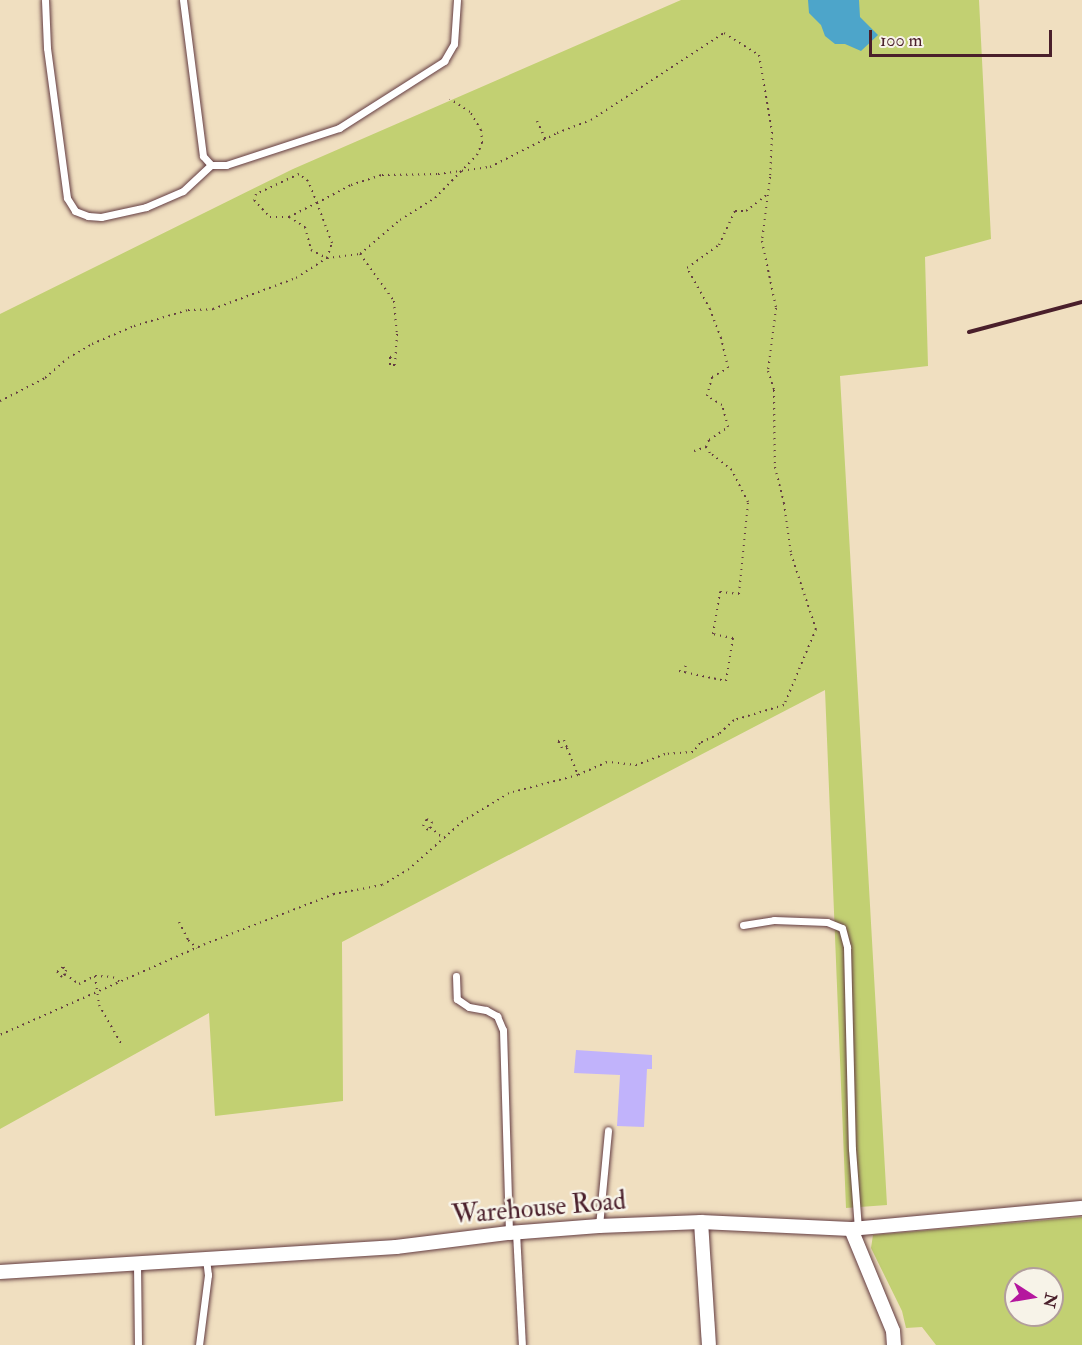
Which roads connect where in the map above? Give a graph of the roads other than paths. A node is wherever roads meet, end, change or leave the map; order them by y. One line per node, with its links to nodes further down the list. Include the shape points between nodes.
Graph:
1 (45, 0): 4 (lane, via 64,178 67,198 75,211 101,217 146,207 183,191)
2 (183, 0): 4 (lane, via 203,156)
3 (457, 0): 4 (lane, via 454,44 444,61 339,128 226,165)
4 (211, 165)
5 (743, 925): 11 (lane, via 793,920 827,922 842,928 847,947)
6 (456, 976): 12 (lane, via 457,999 497,1016 503,1030)
7 (608, 1130): 10 (lane)
8 (1082, 1208): 11 (street, Warehouse Road)
9 (702, 1222): 10 (street, Warehouse Road); 11 (street, Warehouse Road); 19 (street)
10 (599, 1226): 12 (street, Warehouse Road)
11 (855, 1228): 20 (street, via 893,1331)
12 (512, 1233): 13 (street, Warehouse Road, via 396,1247); 18 (lane)
13 (206, 1259): 14 (street, Warehouse Road); 17 (lane, via 208,1275)
14 (137, 1264): 15 (street, Warehouse Road); 16 (lane)
15 (0, 1272)
16 (138, 1345)
17 (199, 1345)
18 (522, 1345)
19 (709, 1345)
20 (894, 1345)

